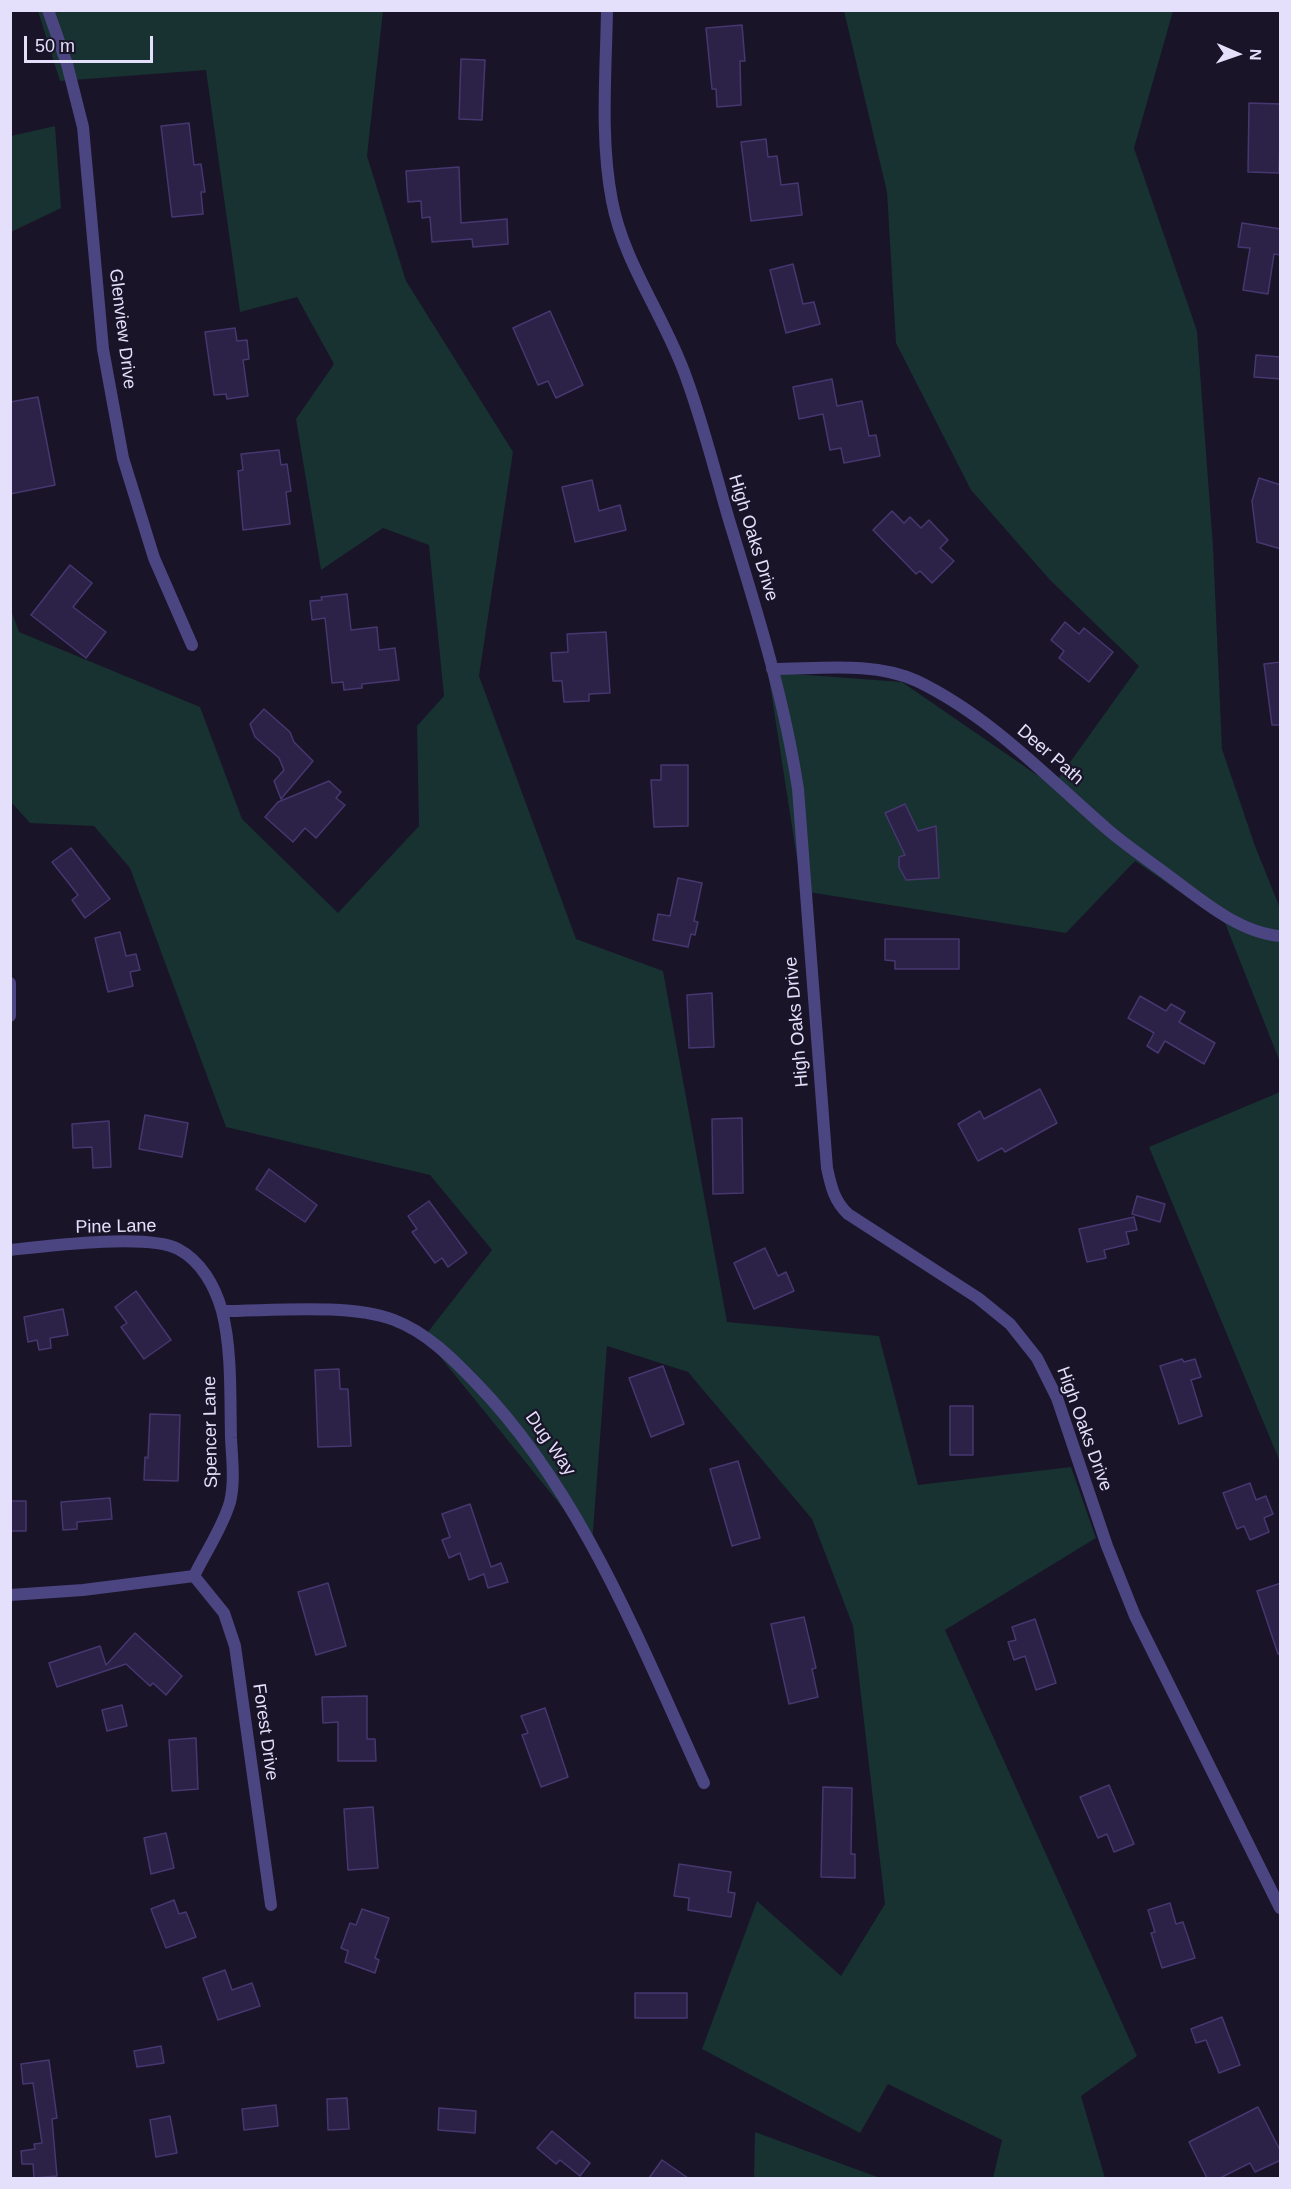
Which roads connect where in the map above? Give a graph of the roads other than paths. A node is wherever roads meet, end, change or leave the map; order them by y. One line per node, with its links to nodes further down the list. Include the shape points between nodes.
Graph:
1 (48, 10): 3 (street, Glenview Drive, via 68,64 82,127 103,349 123,458 154,558)
2 (607, 10): 4 (street, High Oaks Drive, via 605,110 612,202 620,233 686,375)
3 (192, 645)
4 (772, 669): 5 (street, Deer Path, via 870,670 915,680 970,711 1109,831 1206,904 1253,930); 14 (street, High Oaks Drive, via 798,789 831,1189 848,1214 978,1298 1010,1324 1037,1358 1057,1398 1135,1616)
5 (1281, 936)
6 (10, 982): 7 (street)
7 (10, 1016)
8 (10, 1250): 9 (street, Pine Lane, via 118,1242 163,1243 193,1259 209,1277)
9 (222, 1311): 10 (street, Spencer Lane, via 230,1378 230,1504); 12 (street, Dug Way, via 340,1311 380,1317 411,1327 457,1362 520,1431 570,1505)
10 (194, 1576): 11 (street); 13 (street, Forest Drive, via 224,1613 235,1646)
11 (10, 1595)
12 (704, 1783)
13 (271, 1905)
14 (1281, 1908)

